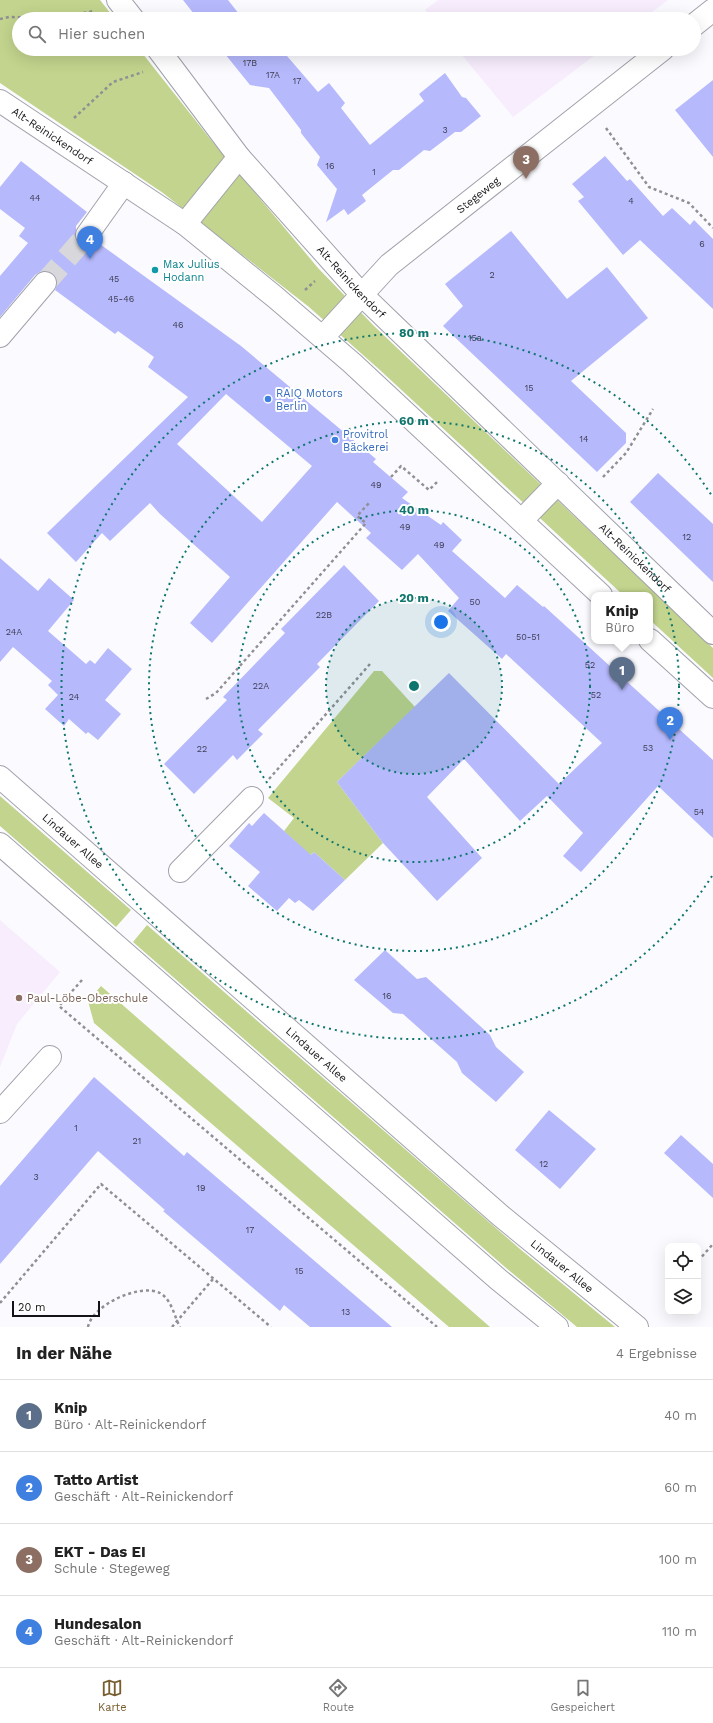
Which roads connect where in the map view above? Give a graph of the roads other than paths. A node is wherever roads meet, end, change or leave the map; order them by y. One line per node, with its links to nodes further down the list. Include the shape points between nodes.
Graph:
1 (713, 10): 2 (street)
2 (701, 19)
3 (164, 56): 6 (street, Alt-Reinickendorf)
4 (654, 56): 11 (street, Stegeweg, via 389,265)
5 (0, 101): 7 (street, Alt-Reinickendorf)
6 (239, 157): 8 (street); 11 (street, Alt-Reinickendorf)
7 (124, 183): 8 (street, Alt-Reinickendorf); 9 (street)
8 (185, 224): 13 (street, Alt-Reinickendorf)
9 (87, 235)
10 (45, 283): 12 (street)
11 (362, 295): 13 (street, Stegeweg); 14 (street, Alt-Reinickendorf)
12 (0, 336)
13 (323, 336): 15 (street, Alt-Reinickendorf)
14 (558, 483): 15 (street); 17 (street, Alt-Reinickendorf)
15 (522, 520): 16 (street, Alt-Reinickendorf)
16 (598, 592)
17 (713, 633)
18 (653, 643): 19 (street)
19 (713, 697)
20 (0, 777): 27 (street, Lindauer Allee, via 489,1206)
21 (252, 798): 23 (street)
22 (0, 844): 26 (street, via 493,1275)
23 (180, 871)
24 (50, 1057): 25 (street)
25 (0, 1112)
26 (557, 1327)
27 (637, 1327)

